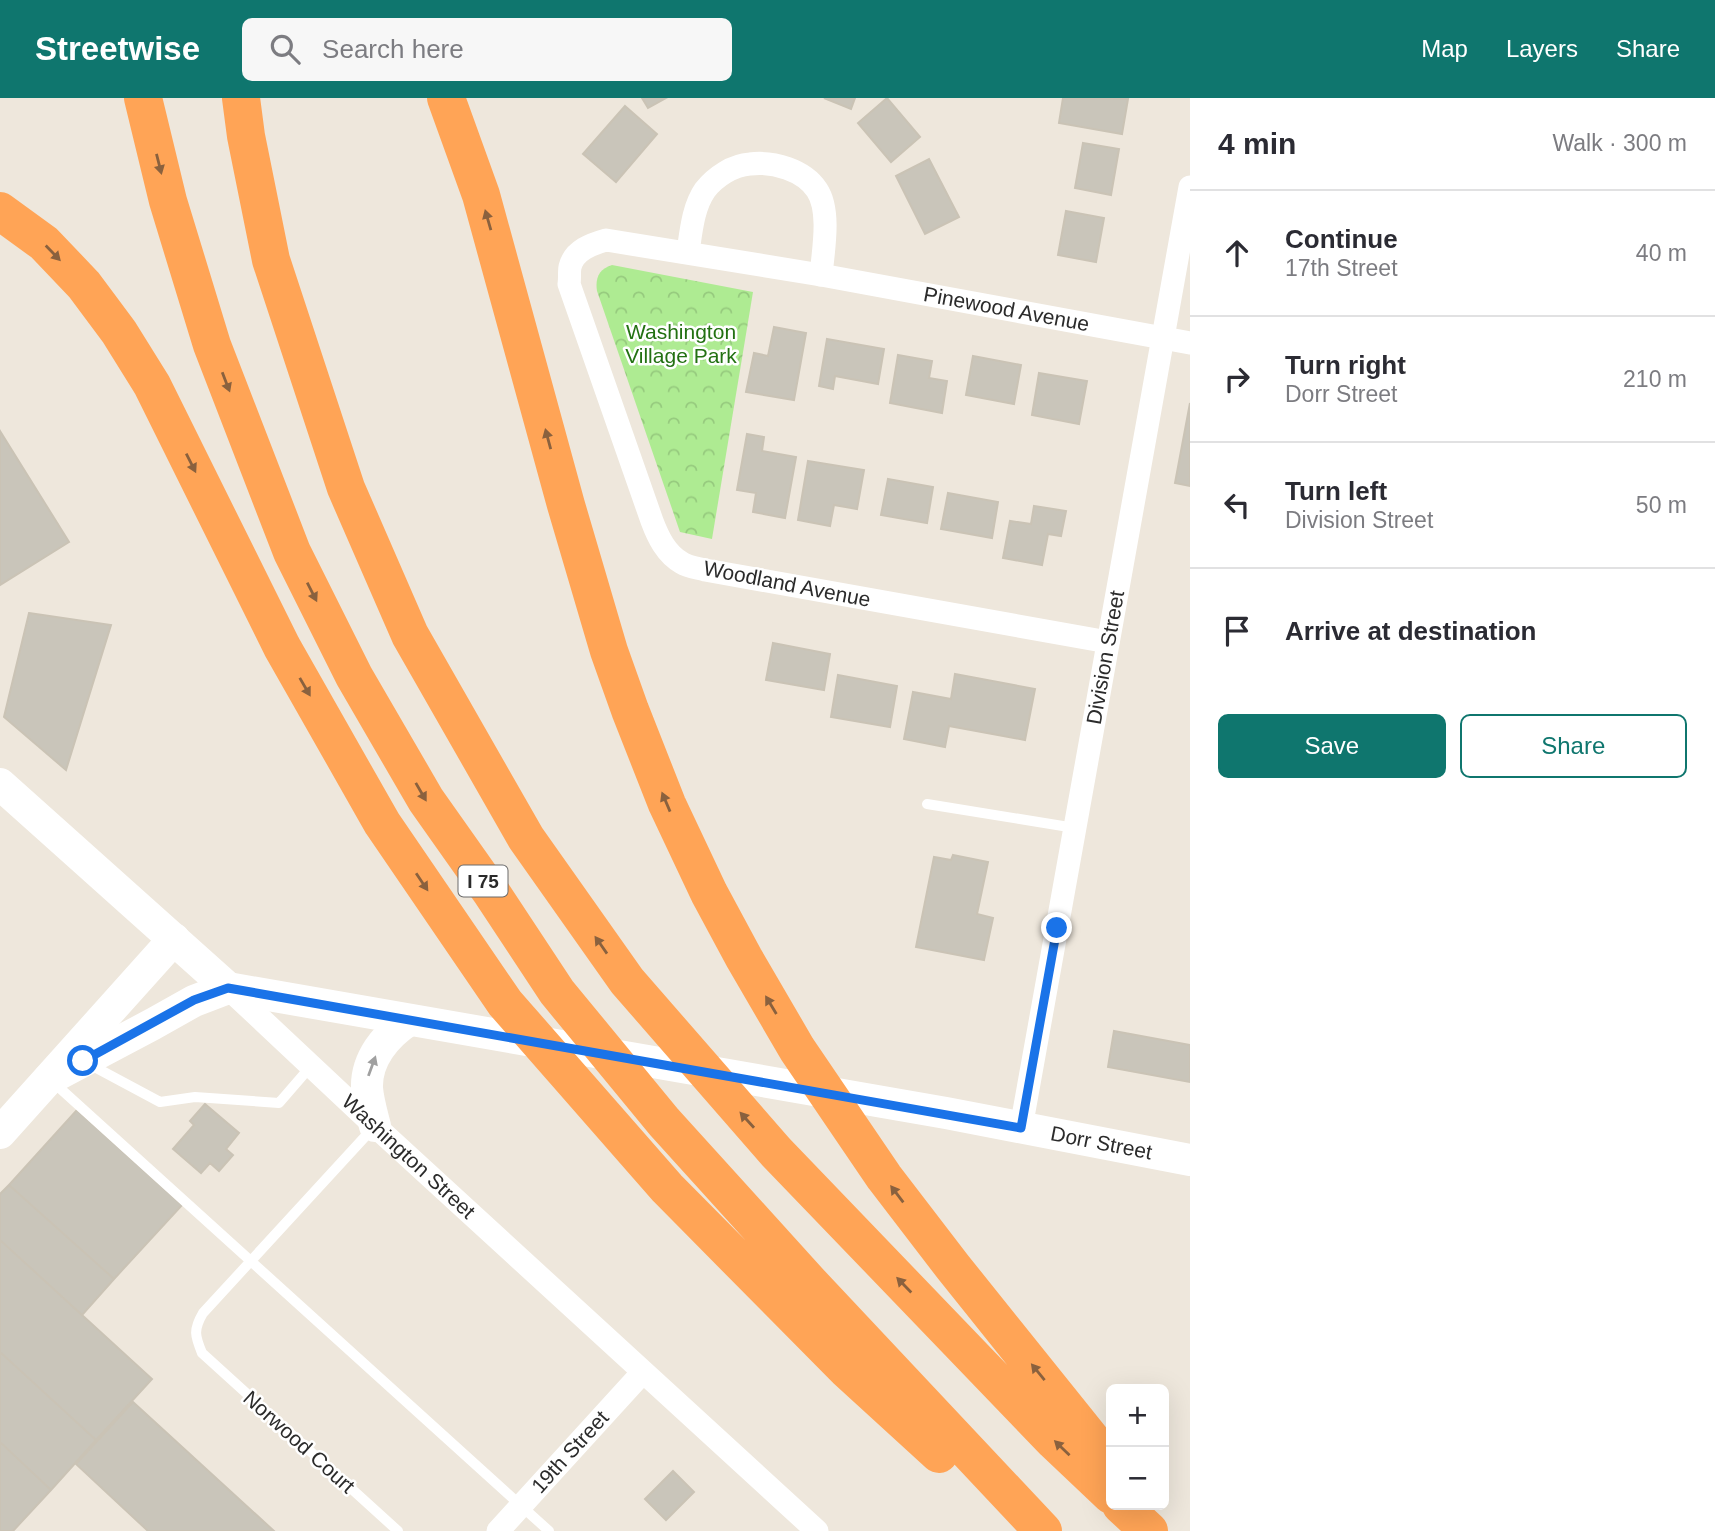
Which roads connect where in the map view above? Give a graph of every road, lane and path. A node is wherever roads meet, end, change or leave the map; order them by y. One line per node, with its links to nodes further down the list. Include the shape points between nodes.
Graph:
1 (143, 98): 36 (highway, I 75, one-way to 36, via 168,201 212,345 292,552 354,676 426,800 557,992 664,1122)
2 (241, 98): 27 (highway, I 75, one-way to 2, via 776,1152 627,981 526,838 410,635 346,488 271,260)
3 (446, 98): 26 (highway, one-way to 3, via 884,1177 797,1049 709,893 667,804 609,651 481,195)
4 (1190, 187): 9 (street, Division Street)
5 (0, 211): 35 (highway, one-way to 35, via 44,243 84,285 119,332 152,385 282,647 382,823 505,1003 667,1188 846,1368)
6 (688, 253): 7 (street, Pinewood Avenue); 7 (street, via 703,192 733,169 769,164 790,169 818,191 825,218); 8 (street, Pinewood Avenue, via 606,240 577,254 570,265)
7 (821, 275): 9 (street, Pinewood Avenue)
8 (569, 284): 11 (street, Woodland Avenue, via 658,538 683,564)
9 (1163, 338): 10 (street, Pinewood Avenue); 11 (street, Division Street)
10 (1190, 343)
11 (1108, 642): 14 (street, Division Street)
12 (0, 784): 15 (main road, Washington Street)
13 (926, 804): 14 (lane)
14 (1075, 828): 21 (street, Division Street)
15 (174, 939): 16 (main road, Washington Street); 18 (main road)
16 (228, 988): 17 (main road, Dorr Street); 18 (main road, via 194,1000); 19 (street, Washington Street)
17 (409, 1020): 20 (main road, one-way to 17, via 368,1076 381,1046); 21 (main road, Dorr Street)
18 (67, 1065): 19 (lane, via 160,1102 195,1097 279,1103); 22 (main road); 24 (lane)
19 (311, 1066): 20 (street, Washington Street)
20 (375, 1126): 24 (lane); 25 (street, Washington Street)
21 (1021, 1128): 23 (main road, Dorr Street)
22 (0, 1133)
23 (1190, 1160)
24 (251, 1261): 28 (lane); 31 (lane, Norwood Court, via 197,1324 201,1353)
25 (643, 1372): 28 (street, 19th Street); 34 (street, Washington Street)
26 (1106, 1458)
27 (1106, 1490)
28 (521, 1506): 32 (street, 19th Street); 33 (lane)
29 (1126, 1510): 37 (highway)
30 (1148, 1510): 38 (highway)
31 (398, 1531)
32 (498, 1531)
33 (549, 1531)
34 (817, 1531)
35 (1023, 1531)
36 (1043, 1531)
37 (1149, 1531)
38 (1166, 1531)

